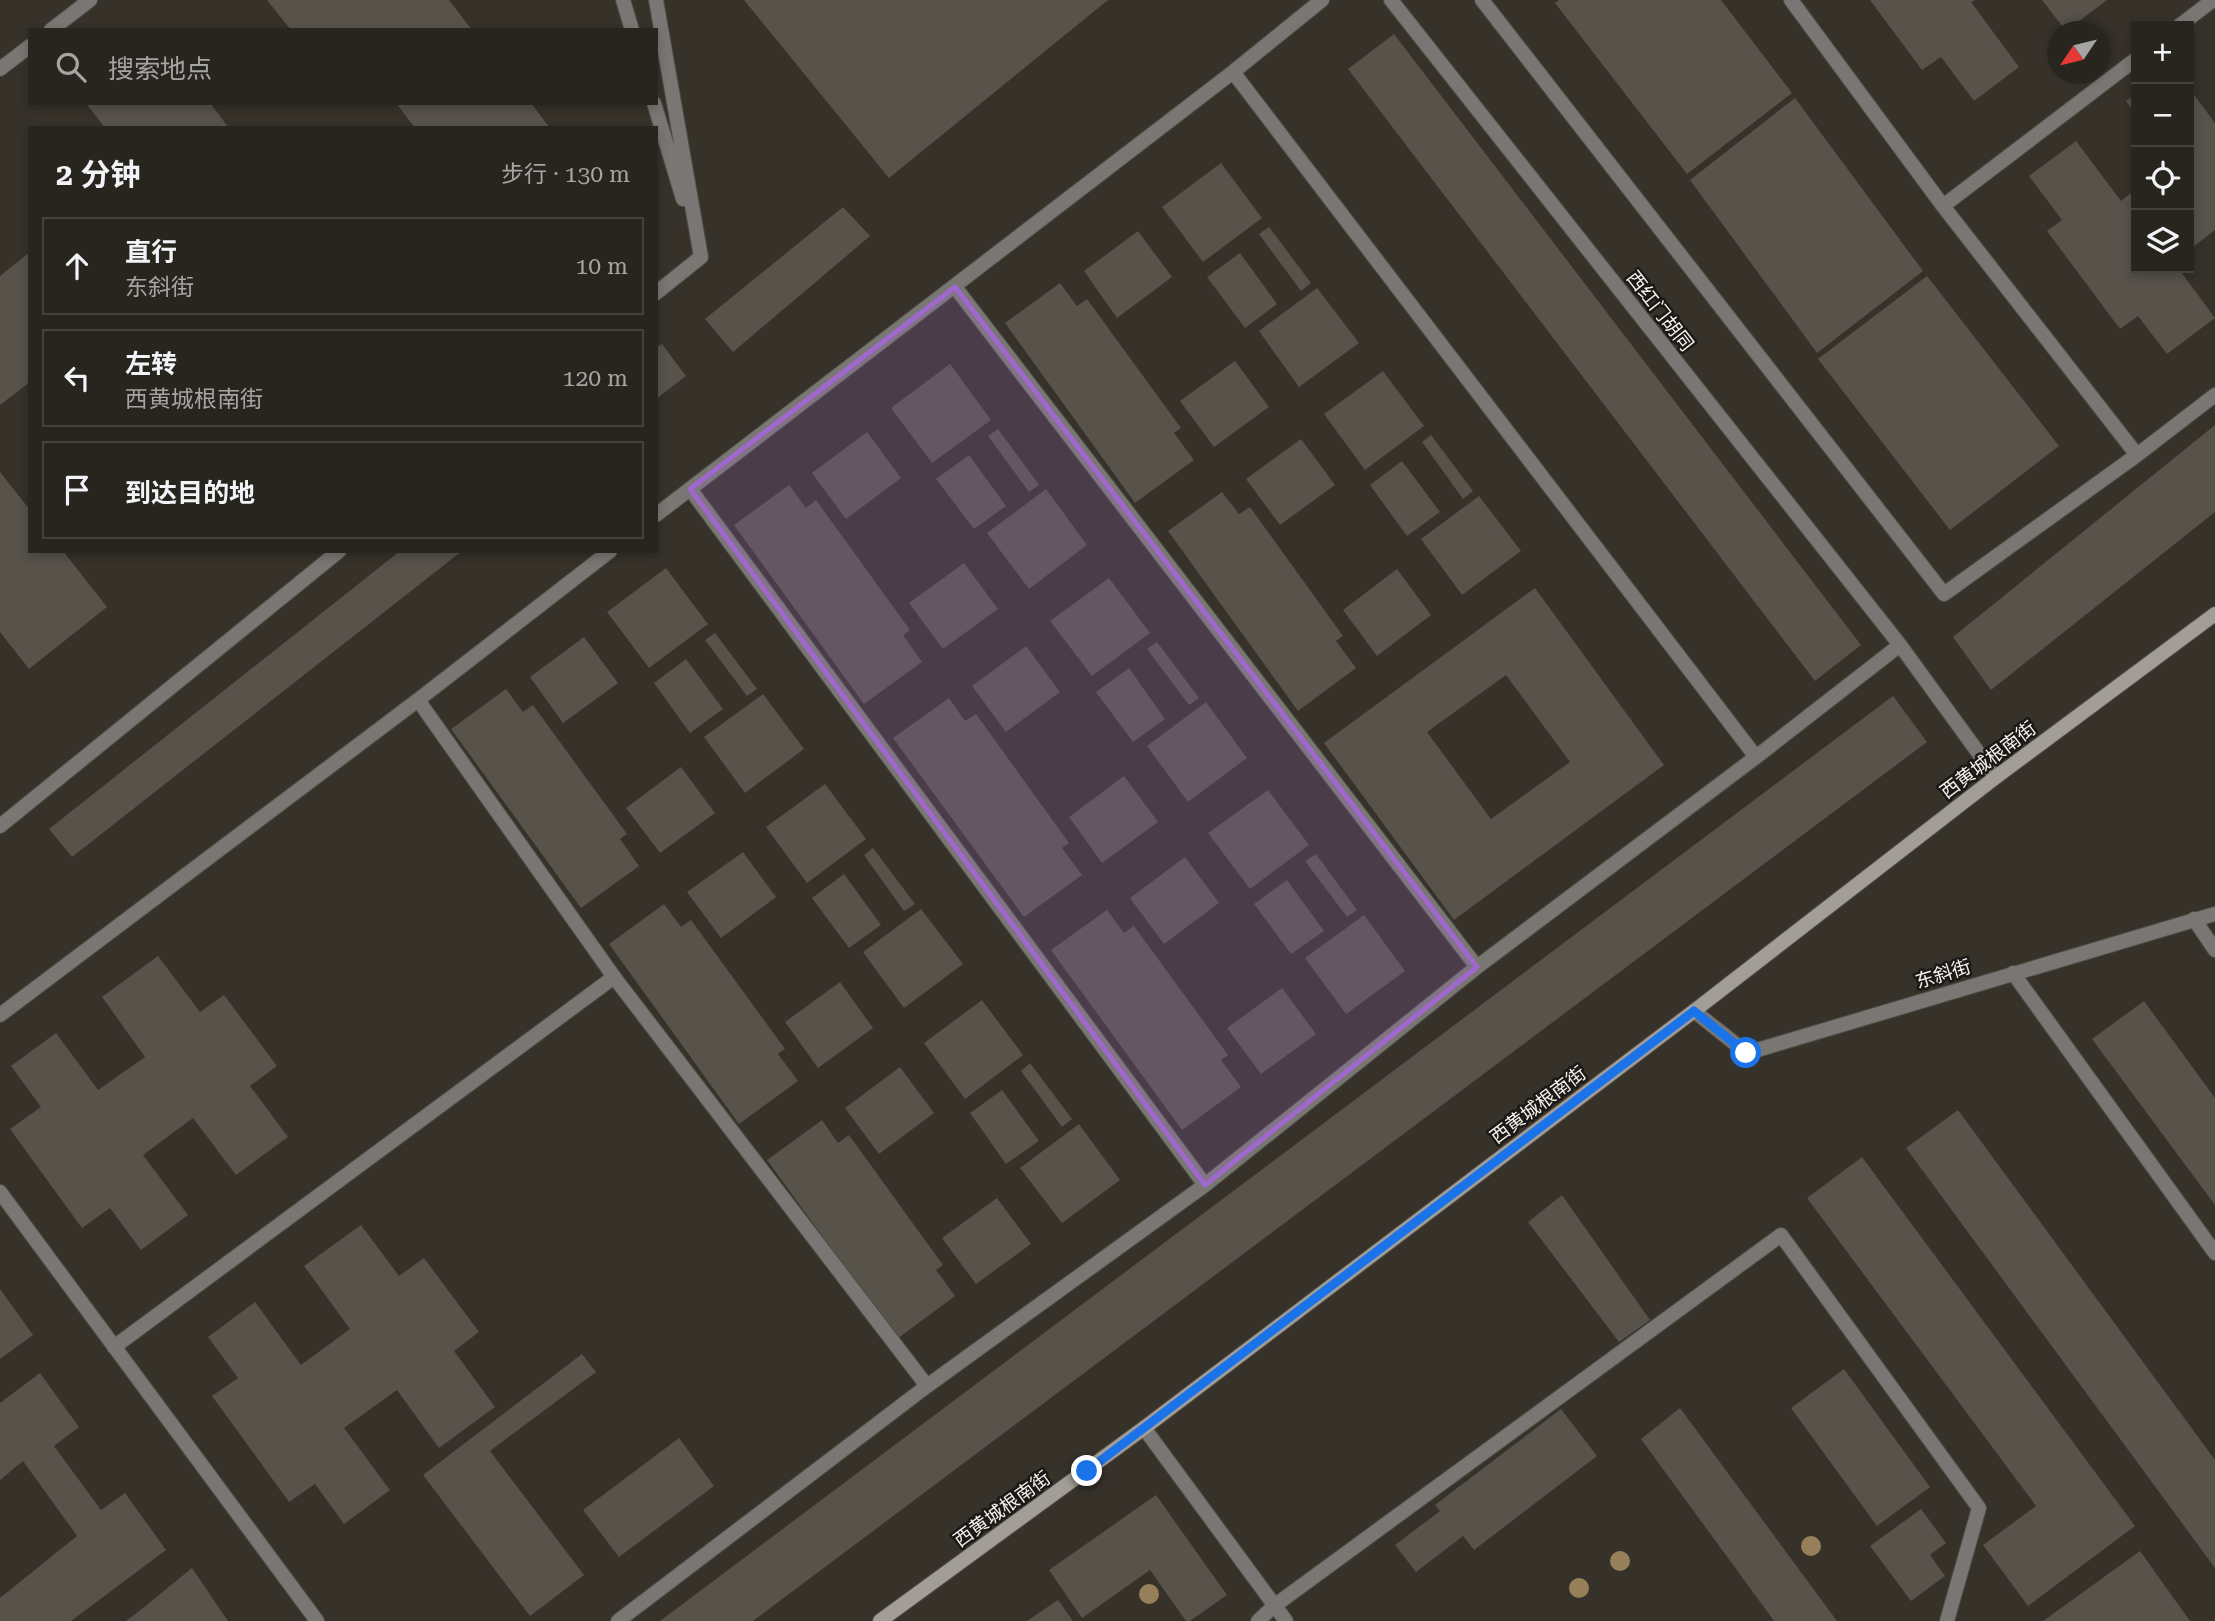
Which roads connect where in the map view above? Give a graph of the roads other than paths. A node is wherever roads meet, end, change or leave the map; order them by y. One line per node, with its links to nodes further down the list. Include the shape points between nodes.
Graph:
1 (90, 0): 10 (street)
2 (623, 0): 11 (street)
3 (656, 0): 18 (street)
4 (1322, 0): 15 (street)
5 (1391, 0): 28 (street, 西红门胡同)
6 (1482, 0): 22 (street, via 1944,594)
7 (1791, 0): 17 (street)
8 (2213, 0): 9 (street)
9 (2186, 21)
10 (54, 28)
11 (631, 28)
12 (28, 48): 14 (street)
13 (2131, 63): 17 (street)
14 (0, 69)
15 (1233, 72): 19 (street); 30 (street)
16 (655, 105): 18 (street)
17 (1943, 206): 22 (street)
18 (701, 257): 20 (street)
19 (955, 287): 23 (street); 36 (street)
20 (658, 291)
21 (2215, 395): 22 (street)
22 (2137, 455)
23 (690, 489): 24 (street); 41 (street)
24 (658, 513)
25 (337, 553): 32 (street)
26 (607, 553): 29 (street)
27 (2215, 614): 31 (main road, 西黄城根南街)
28 (1900, 645): 30 (street); 31 (street, 西红门胡同)
29 (418, 700): 38 (street); 40 (street)
30 (1756, 757): 36 (street)
31 (1996, 777): 39 (main road, 西黄城根南街)
32 (0, 826)
33 (2215, 914): 34 (street, 东斜街)
34 (2194, 919): 35 (street); 37 (street, 东斜街)
35 (2215, 950)
36 (1476, 967): 41 (street)
37 (2013, 973): 39 (street, 东斜街, via 1746,1053); 43 (street)
38 (614, 977): 44 (street); 45 (street)
39 (1694, 1011): 46 (main road, 西黄城根南街)
40 (0, 1015)
41 (1205, 1185): 45 (street)
42 (0, 1192): 44 (street)
43 (2215, 1253)
44 (114, 1347): 48 (street)
45 (926, 1386): 49 (street)
46 (1144, 1428): 47 (street); 50 (main road, 西黄城根南街)
47 (1274, 1606): 51 (street); 52 (street); 53 (street, via 1781,1235 1979,1508)
48 (317, 1621)
49 (618, 1621)
50 (880, 1621)
51 (1258, 1621)
52 (1286, 1621)
53 (1947, 1621)

